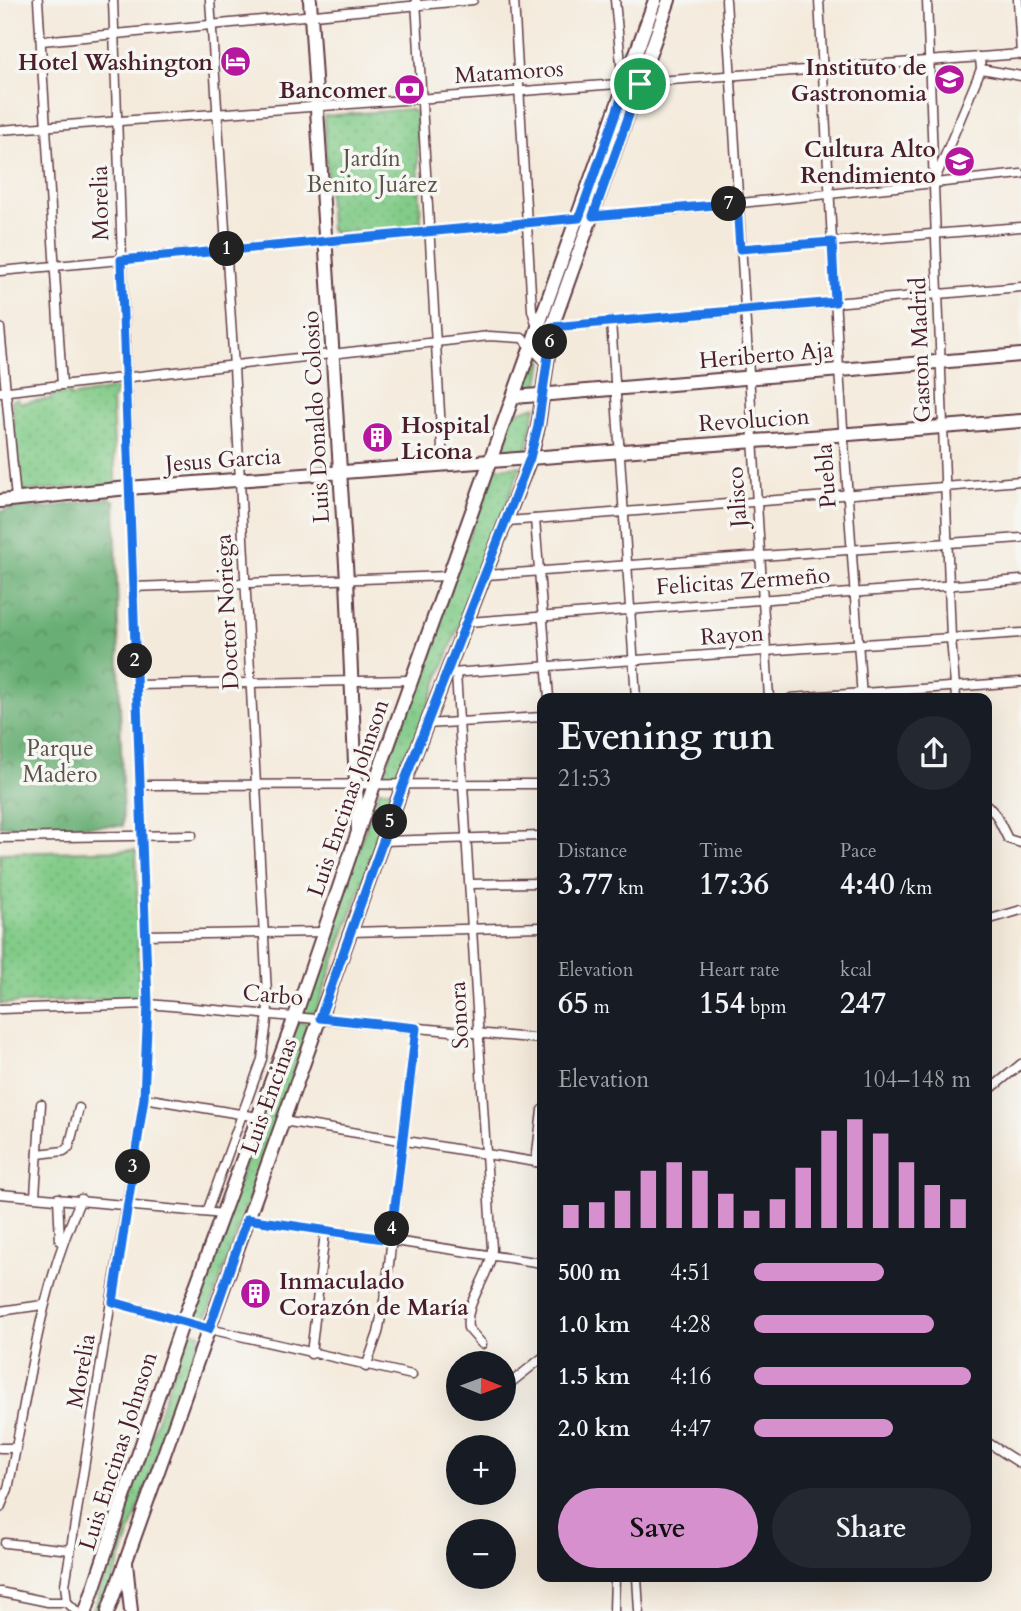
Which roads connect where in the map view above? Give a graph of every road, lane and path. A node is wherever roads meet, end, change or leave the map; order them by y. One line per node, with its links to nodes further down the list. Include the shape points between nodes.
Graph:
1 (38, 0): 18 (street)
2 (113, 0): 17 (street, Morelia)
3 (210, 0): 16 (street, Doctor Noriega)
4 (310, 0): 15 (main road, Luis Donaldo Colosio)
5 (473, 0): 14 (street)
6 (514, 0): 27 (street)
7 (615, 0): 26 (street)
8 (655, 0): 26 (main road, Luis Encinas Johnson)
9 (669, 0): 26 (main road, Luis Encinas)
10 (726, 0): 24 (street, Jalisco)
11 (819, 0): 23 (street, Puebla)
12 (927, 0): 21 (street, Gaston Madrid)
13 (1018, 0): 19 (street)
14 (416, 2): 15 (street); 28 (street)
15 (311, 15): 16 (street); 29 (main road, Luis Donaldo Colosio)
16 (211, 23): 17 (street); 30 (street, Doctor Noriega)
17 (114, 32): 18 (street); 31 (street, Morelia)
18 (42, 41): 32 (street)
19 (1021, 55): 20 (street, Matamoros)
20 (980, 58): 21 (street, Matamoros); 22 (street)
21 (929, 62): 23 (street, Matamoros); 35 (street, Gaston Madrid)
22 (981, 69): 25 (street); 35 (street)
23 (822, 70): 24 (street, Matamoros); 36 (street, Puebla)
24 (729, 76): 26 (street, Matamoros); 37 (street, Jalisco)
25 (1021, 76)
26 (630, 85): 27 (street, Matamoros); 38 (main road, Luis Encinas); 39 (main road, Luis Encinas Johnson)
27 (520, 91): 28 (street, Matamoros); 40 (street)
28 (421, 99): 29 (street, Matamoros); 42 (street)
29 (317, 105): 30 (street, Matamoros); 44 (main road, Luis Donaldo Colosio)
30 (216, 114): 31 (street, Matamoros); 46 (street, Doctor Noriega)
31 (118, 123): 32 (street, Matamoros); 48 (street, Morelia)
32 (46, 127): 33 (street, Matamoros); 49 (street)
33 (0, 130)
34 (1021, 174): 35 (street)
35 (933, 185): 36 (street); 43 (street, Gaston Madrid)
36 (829, 193): 37 (street); 45 (street, Puebla)
37 (737, 203): 38 (street); 47 (street, Jalisco)
38 (593, 216): 39 (street); 56 (main road, Luis Encinas)
39 (579, 218): 40 (street); 58 (main road, Luis Encinas Johnson)
40 (527, 223): 42 (street); 58 (street)
41 (1021, 227): 43 (street)
42 (429, 232): 44 (street); 59 (street)
43 (934, 233): 45 (street); 52 (street, Gaston Madrid)
44 (327, 239): 46 (street); 61 (main road, Luis Donaldo Colosio)
45 (832, 242): 47 (street); 53 (street, Puebla)
46 (225, 249): 48 (street); 65 (street, Doctor Noriega)
47 (740, 249): 54 (street, Jalisco)
48 (121, 260): 49 (street); 68 (street, Morelia)
49 (54, 265): 50 (street); 69 (street)
50 (0, 271)
51 (1021, 287): 52 (street)
52 (937, 295): 53 (street); 63 (street, Gaston Madrid)
53 (835, 302): 54 (street); 66 (street, Puebla)
54 (743, 310): 55 (street); 67 (street, Jalisco)
55 (611, 321): 56 (street); 70 (street)
56 (552, 327): 64 (main road, Luis Encinas)
57 (0, 328): 71 (street)
58 (537, 330): 60 (main road, Luis Encinas Johnson)
59 (436, 342): 60 (street, via 514,336); 61 (street); 81 (street)
60 (532, 348): 64 (street); 73 (main road, Luis Encinas Johnson)
61 (333, 354): 65 (street); 82 (main road, Luis Donaldo Colosio)
62 (1021, 355): 63 (main road, Heriberto Aja)
63 (940, 361): 66 (main road, Heriberto Aja); 75 (street, Gaston Madrid)
64 (547, 364): 72 (main road, Luis Encinas)
65 (234, 367): 68 (street); 83 (street, Doctor Noriega)
66 (839, 370): 67 (main road, Heriberto Aja); 76 (street, Puebla)
67 (747, 377): 70 (main road, Heriberto Aja); 77 (street, Jalisco)
68 (127, 378): 69 (street); 86 (street, Morelia)
69 (62, 385): 71 (street)
70 (615, 388): 72 (main road, Heriberto Aja); 78 (street)
71 (3, 392): 88 (street)
72 (543, 394): 73 (main road, Heriberto Aja); 79 (main road, Luis Encinas)
73 (514, 397): 80 (main road, Luis Encinas Johnson)
74 (1021, 421): 75 (main road, Revolucion)
75 (942, 428): 76 (main road, Revolucion); 85 (street, Gaston Madrid)
76 (843, 435): 77 (main road, Revolucion); 87 (street, Puebla)
77 (751, 440): 78 (main road, Revolucion); 90 (street, Jalisco)
78 (618, 452): 79 (main road, Revolucion); 91 (street)
79 (530, 458): 80 (main road, Revolucion); 93 (main road, Luis Encinas)
80 (491, 461): 81 (main road, Jesus Garcia); 101 (main road, Luis Encinas Johnson)
81 (443, 465): 82 (main road, Jesus Garcia)
82 (341, 472): 83 (main road, Jesus Garcia); 102 (main road, Luis Donaldo Colosio)
83 (238, 480): 86 (main road, Jesus Garcia); 104 (street, Doctor Noriega)
84 (1021, 481): 85 (street)
85 (945, 487): 87 (street); 95 (street, Gaston Madrid)
86 (128, 488): 88 (main road, Jesus Garcia); 106 (street, Morelia)
87 (847, 495): 90 (street); 96 (street, Puebla)
88 (16, 499): 89 (main road, Jesus Garcia)
89 (0, 501)
90 (757, 502): 91 (street); 97 (street, Jalisco)
91 (623, 512): 92 (street); 98 (street)
92 (535, 519): 93 (street); 99 (street)
93 (508, 521): 100 (main road, Luis Encinas)
94 (1021, 538): 95 (street)
95 (947, 542): 96 (street); 105 (street, Gaston Madrid)
96 (851, 548): 97 (street); 107 (street, Puebla)
97 (760, 555): 98 (street); 108 (street, Jalisco)
98 (627, 564): 99 (street); 109 (street)
99 (539, 570): 100 (street); 110 (street)
100 (487, 575): 111 (main road, Luis Encinas)
101 (449, 576): 102 (street); 119 (main road, Luis Encinas Johnson)
102 (347, 579): 104 (street); 120 (main road, Luis Donaldo Colosio)
103 (1021, 580): 105 (street, Felicitas Zermeño)
104 (244, 582): 106 (street); 122 (street, Doctor Noriega)
105 (949, 585): 107 (street, Felicitas Zermeño); 113 (street, Gaston Madrid)
106 (132, 587): 123 (street, Morelia)
107 (854, 592): 108 (street, Felicitas Zermeño); 114 (street, Puebla)
108 (763, 600): 109 (street, Felicitas Zermeño); 115 (street, Jalisco)
109 (630, 609): 110 (street, Felicitas Zermeño); 116 (street)
110 (542, 616): 111 (street, Felicitas Zermeño); 117 (street)
111 (469, 622): 118 (main road, Luis Encinas)
112 (1021, 633): 113 (street, Rayon)
113 (951, 638): 114 (street, Rayon); 124 (street, Gaston Madrid)
114 (858, 645): 115 (street, Rayon); 128 (street, Puebla)
115 (766, 652): 116 (street, Rayon); 127 (street, Jalisco)
116 (633, 661): 117 (street, Rayon); 126 (street)
117 (546, 667): 118 (street, Rayon); 125 (street)
118 (451, 673): 132 (street, Sonora); 133 (main road, Luis Encinas)
119 (412, 680): 120 (street); 138 (main road, Luis Encinas Johnson)
120 (352, 682): 122 (street); 137 (main road, Luis Donaldo Colosio)
121 (1021, 682): 124 (street)
122 (251, 684): 123 (street); 140 (street, Doctor Noriega)
123 (135, 685): 136 (street, Morelia)
124 (954, 685): 129 (street); 130 (street, Gaston Madrid)
125 (549, 693)
126 (636, 693)
127 (769, 693)
128 (862, 693)
129 (880, 693)
130 (955, 693)
131 (537, 717): 132 (street)
132 (459, 723): 133 (street); 134 (street, Sonora)
133 (426, 724): 139 (main road, Luis Encinas)
134 (464, 784): 135 (street); 139 (street); 147 (street, Sonora)
135 (537, 784)
136 (140, 785): 140 (street); 143 (street, Morelia)
137 (357, 785): 138 (street); 140 (street); 142 (main road, Luis Donaldo Colosio)
138 (374, 785): 139 (street); 142 (main road, Luis Encinas Johnson)
139 (403, 785): 148 (main road, Luis Encinas)
140 (255, 787): 158 (street, Doctor Noriega)
141 (992, 811): 149 (street, via 1008,839)
142 (358, 831): 156 (main road, Luis Encinas Johnson)
143 (141, 835): 144 (street); 146 (street); 159 (street, Morelia)
144 (192, 835)
145 (537, 836): 147 (street)
146 (0, 838)
147 (467, 838): 148 (street); 151 (street, Sonora)
148 (383, 841): 157 (main road, Luis Encinas)
149 (1021, 843)
150 (537, 883): 151 (street)
151 (470, 884): 155 (street, Sonora)
152 (1021, 910): 153 (street)
153 (992, 919)
154 (537, 928): 155 (street)
155 (473, 929): 157 (street); 166 (street, Sonora)
156 (323, 932): 158 (street); 163 (main road, Luis Encinas Johnson)
157 (350, 932): 164 (main road, Luis Encinas)
158 (263, 934): 159 (street); 162 (street, Doctor Noriega)
159 (145, 935): 160 (street, Morelia)
160 (148, 1004): 161 (street, Carbo); 162 (street, Carbo); 172 (street, Morelia)
161 (0, 1009)
162 (268, 1013): 163 (street, Carbo); 168 (street, Doctor Noriega)
163 (295, 1015): 164 (street, Carbo); 169 (main road, Luis Encinas Johnson)
164 (320, 1018): 165 (street, Carbo); 177 (main road, Luis Encinas)
165 (416, 1028): 166 (street, Carbo); 178 (street)
166 (479, 1034): 167 (street, Carbo); 180 (street, Sonora)
167 (537, 1039)
168 (262, 1059): 169 (street); 175 (street, Doctor Noriega)
169 (277, 1064): 176 (main road, Luis Encinas Johnson)
170 (1021, 1064): 171 (street)
171 (992, 1088)
172 (144, 1098): 175 (street); 186 (street, Morelia)
173 (41, 1104): 179 (street)
174 (79, 1108): 179 (street, via 69,1147)
175 (243, 1114): 176 (street); 187 (street, Doctor Noriega)
176 (258, 1116): 188 (main road, Luis Encinas Johnson)
177 (283, 1121): 178 (street); 189 (main road, Luis Encinas)
178 (401, 1140): 180 (street); 191 (street)
179 (38, 1154): 183 (street)
180 (486, 1154): 181 (street); 193 (street, Sonora)
181 (537, 1163)
182 (0, 1194): 183 (street)
183 (35, 1196): 184 (street)
184 (58, 1198): 185 (street); 192 (street)
185 (81, 1199): 186 (street); 192 (street)
186 (128, 1203): 187 (street); 195 (street, Morelia)
187 (207, 1212): 188 (street)
188 (224, 1214): 198 (main road, Luis Encinas Johnson)
189 (247, 1219): 190 (street); 199 (main road, Luis Encinas)
190 (325, 1232): 191 (street); 201 (street)
191 (391, 1240): 193 (street); 203 (street, via 383,1313)
192 (60, 1244): 196 (street)
193 (492, 1256): 194 (street); 200 (street, Sonora, via 467,1323)
194 (537, 1263)
195 (113, 1302): 198 (street); 212 (street, Morelia)
196 (43, 1305): 197 (street); 208 (street)
197 (0, 1311)
198 (183, 1321): 199 (street); 219 (main road, Luis Encinas Johnson)
199 (209, 1329): 201 (street); 213 (main road, Luis Encinas)
200 (482, 1344)
201 (311, 1354): 203 (street)
202 (537, 1362): 205 (street)
203 (366, 1367): 204 (street)
204 (412, 1375)
205 (516, 1379)
206 (992, 1445): 209 (street)
207 (0, 1448): 208 (street)
208 (16, 1448): 210 (street)
209 (1021, 1464)
210 (0, 1508)
211 (5, 1543): 212 (street)
212 (70, 1550): 217 (street, Morelia)
213 (126, 1563): 220 (main road, Luis Encinas); 221 (main road)
214 (615, 1582): 222 (street)
215 (637, 1582): 223 (street)
216 (0, 1592): 217 (street)
217 (67, 1602): 218 (street)
218 (76, 1611)
219 (86, 1611)
220 (108, 1611)
221 (131, 1611)
222 (614, 1611)
223 (639, 1611)

